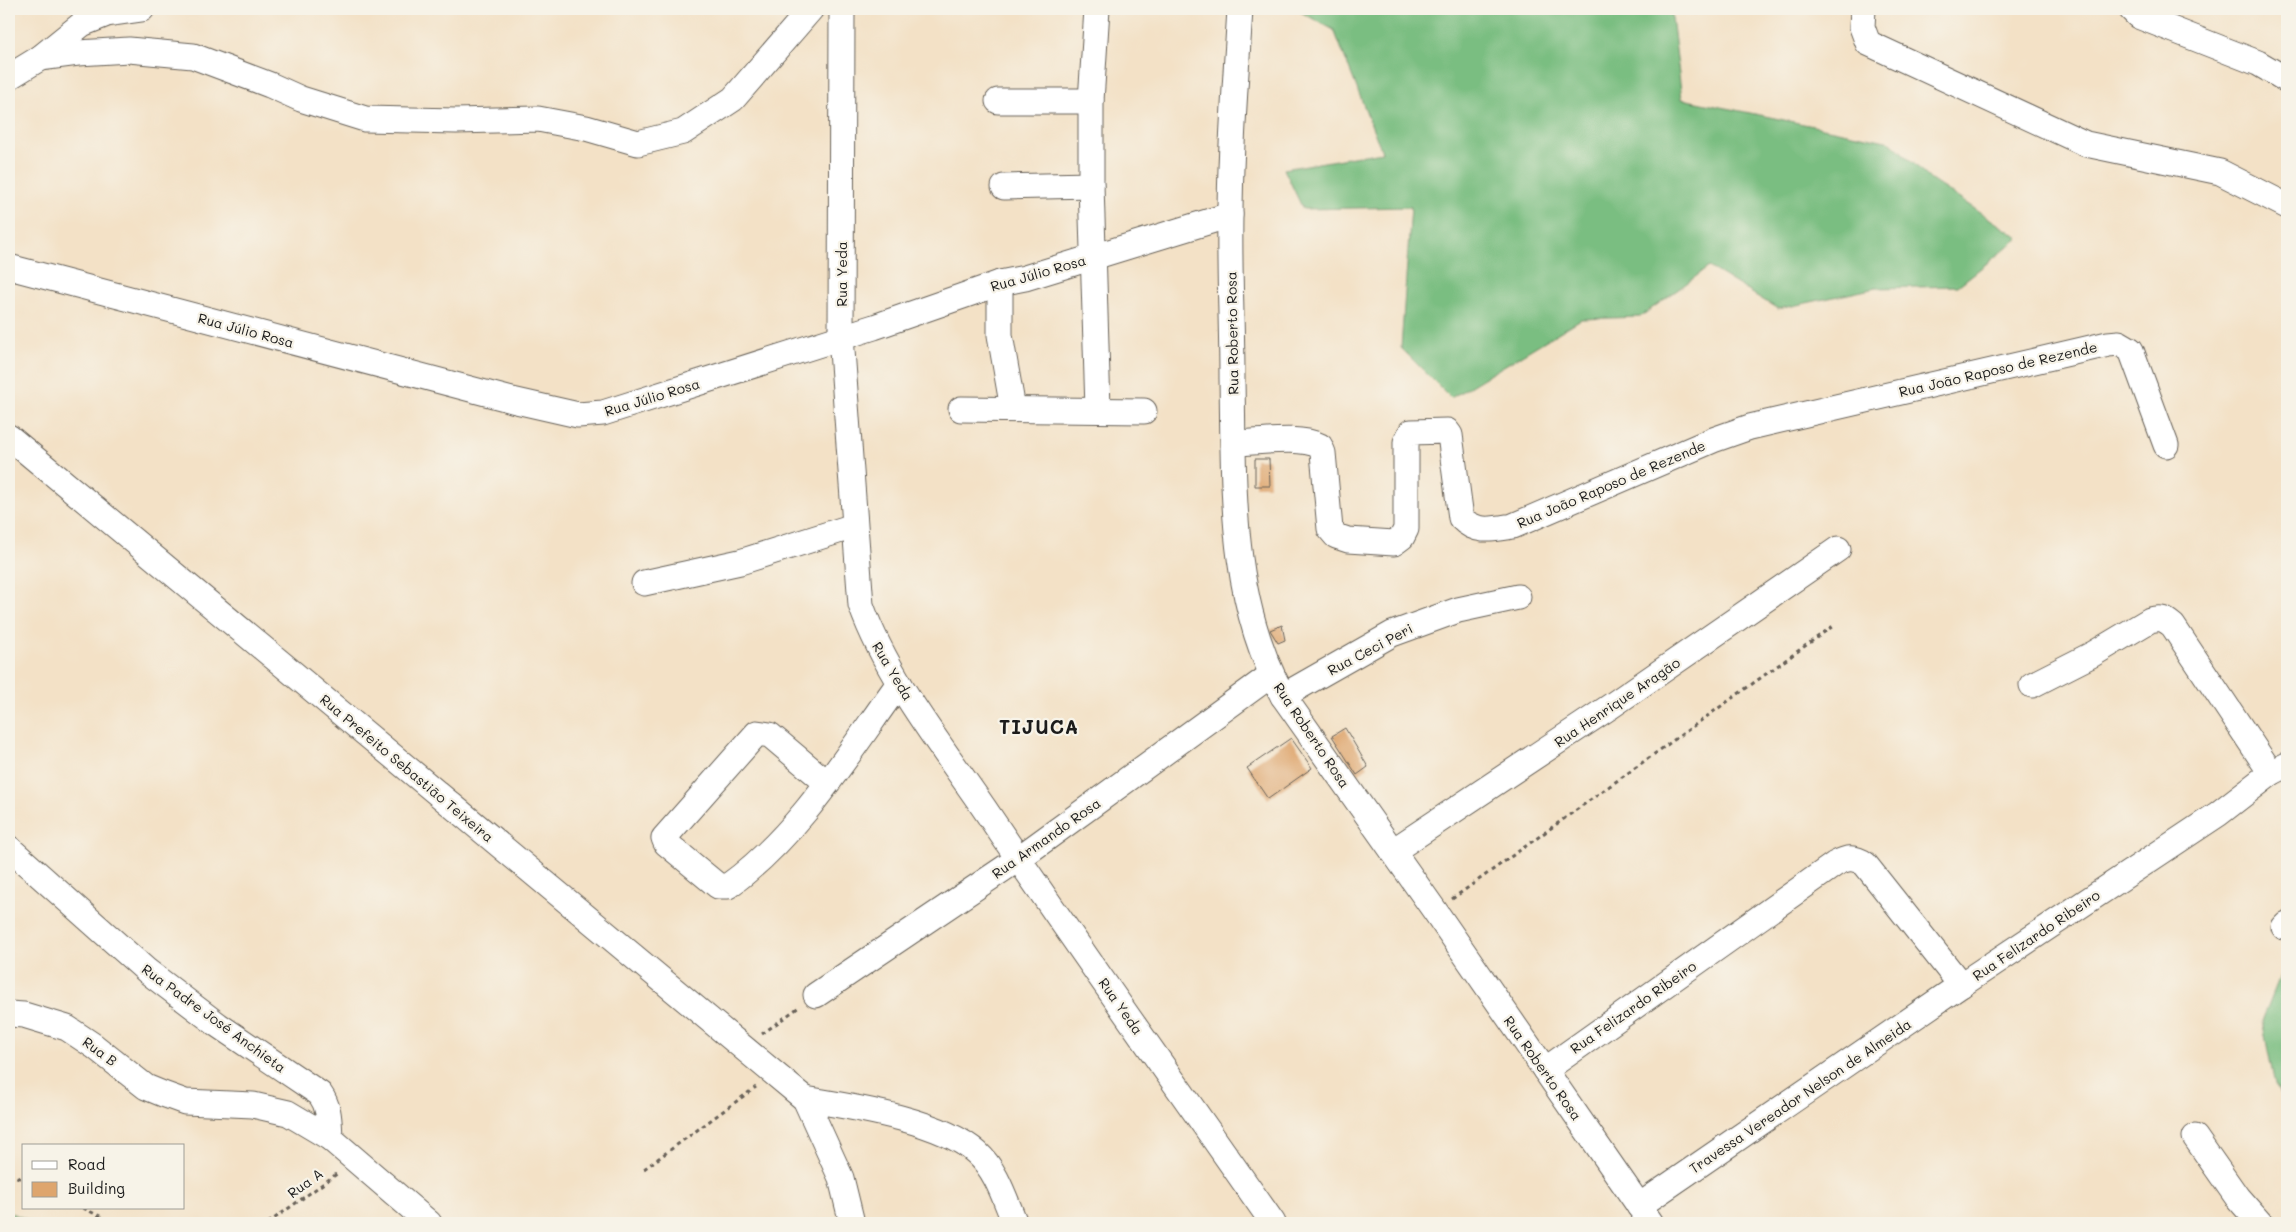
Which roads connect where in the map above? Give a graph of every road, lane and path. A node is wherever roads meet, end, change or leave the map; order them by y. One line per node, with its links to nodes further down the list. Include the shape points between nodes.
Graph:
1 (142, 9): 8 (street, via 107,14 82,24)
2 (812, 9): 8 (street, via 733,99 683,132 638,143 538,119 365,119 301,99 193,56 129,50)
3 (842, 9): 20 (street, Rua Yeda)
4 (1098, 9): 12 (street)
5 (1240, 9): 16 (street, Rua Roberto Rosa)
6 (1863, 9): 15 (street, via 1862,27 1868,43 2086,144 2220,172)
7 (2131, 9): 10 (street, via 2138,16 2258,63)
8 (40, 58): 9 (street)
9 (9, 77)
10 (2287, 80)
11 (998, 101): 12 (street)
12 (1091, 101): 13 (street)
13 (1090, 185): 14 (street); 17 (street)
14 (1004, 187)
15 (2287, 206)
16 (1230, 215): 17 (street, Rua Júlio Rosa); 26 (street, Rua Roberto Rosa)
17 (1094, 257): 19 (street, Rua Júlio Rosa); 23 (street)
18 (9, 267): 20 (street, Rua Júlio Rosa, via 578,415 603,414)
19 (1000, 283): 20 (street, Rua Júlio Rosa); 22 (street, via 1000,335)
20 (840, 337): 28 (street, Rua Yeda)
21 (961, 409): 22 (street)
22 (1013, 409): 23 (street)
23 (1098, 410): 24 (street)
24 (1144, 412)
25 (9, 437): 45 (street, Rua Prefeito Sebastião Teixeira)
26 (1234, 444): 27 (street, Rua João Raposo de Rezende, via 1300,441 1320,446 1330,529 1336,536 1348,540 1394,543 1406,529 1406,442 1412,432 1447,431 1461,518 1468,526 1488,530 1513,526 1712,440 1750,427 2119,343 2131,350); 35 (street, Rua Roberto Rosa, via 1236,527 1246,596)
27 (2166, 445)
28 (854, 526): 30 (street, via 740,562); 33 (street, Rua Yeda, via 861,605 872,634)
29 (1838, 549): 39 (street, Rua Henrique Aragão)
30 (644, 583)
31 (1518, 597): 35 (street, Rua Ceci Peri, via 1458,610 1392,634)
32 (1833, 626): 41 (path)
33 (899, 683): 37 (street); 40 (street, Rua Yeda)
34 (2032, 685): 36 (street, via 2160,617 2173,626)
35 (1277, 686): 39 (street, Rua Roberto Rosa); 40 (street, Rua Armando Rosa)
36 (2279, 769): 42 (street, Rua Felizardo Ribeiro, via 2218,814)
37 (827, 783): 37 (street, via 788,833 728,886 718,886 664,838 757,733 770,735)
38 (9, 848): 50 (street, Rua Padre José Anchieta, via 147,971 218,1025 320,1094 327,1104)
39 (1393, 851): 41 (street, Rua Roberto Rosa)
40 (1018, 859): 43 (street, Rua Armando Rosa); 62 (street, Rua Yeda)
41 (1435, 911): 46 (street, Rua Roberto Rosa)
42 (1961, 985): 46 (street, Rua Felizardo Ribeiro, via 1865,864 1858,859 1846,858); 56 (street, Travessa Vereador Nelson de Almeida)
43 (816, 995): 45 (path)
44 (9, 1014): 50 (street, Rua B, via 24,1015 67,1028 146,1086 185,1102 254,1104 288,1113)
45 (743, 1047): 47 (street, Rua Prefeito Sebastião Teixeira)
46 (1545, 1070): 56 (street, Rua Roberto Rosa)
47 (774, 1073): 48 (street, Rua Prefeito Sebastião Teixeira); 52 (path)
48 (805, 1099): 60 (street, via 841,1178); 61 (street, via 880,1113 958,1140 978,1154 995,1178)
49 (2195, 1137): 63 (street, via 2237,1198)
50 (330, 1138): 51 (street)
51 (355, 1161): 58 (path, Rua A); 59 (street)
52 (644, 1169)
53 (9, 1174): 54 (path)
54 (22, 1179)
55 (87, 1210): 57 (path)
56 (1645, 1215)
57 (114, 1223)
58 (268, 1223)
59 (429, 1223)
60 (852, 1223)
61 (1015, 1223)
62 (1273, 1223)
63 (2260, 1223)

